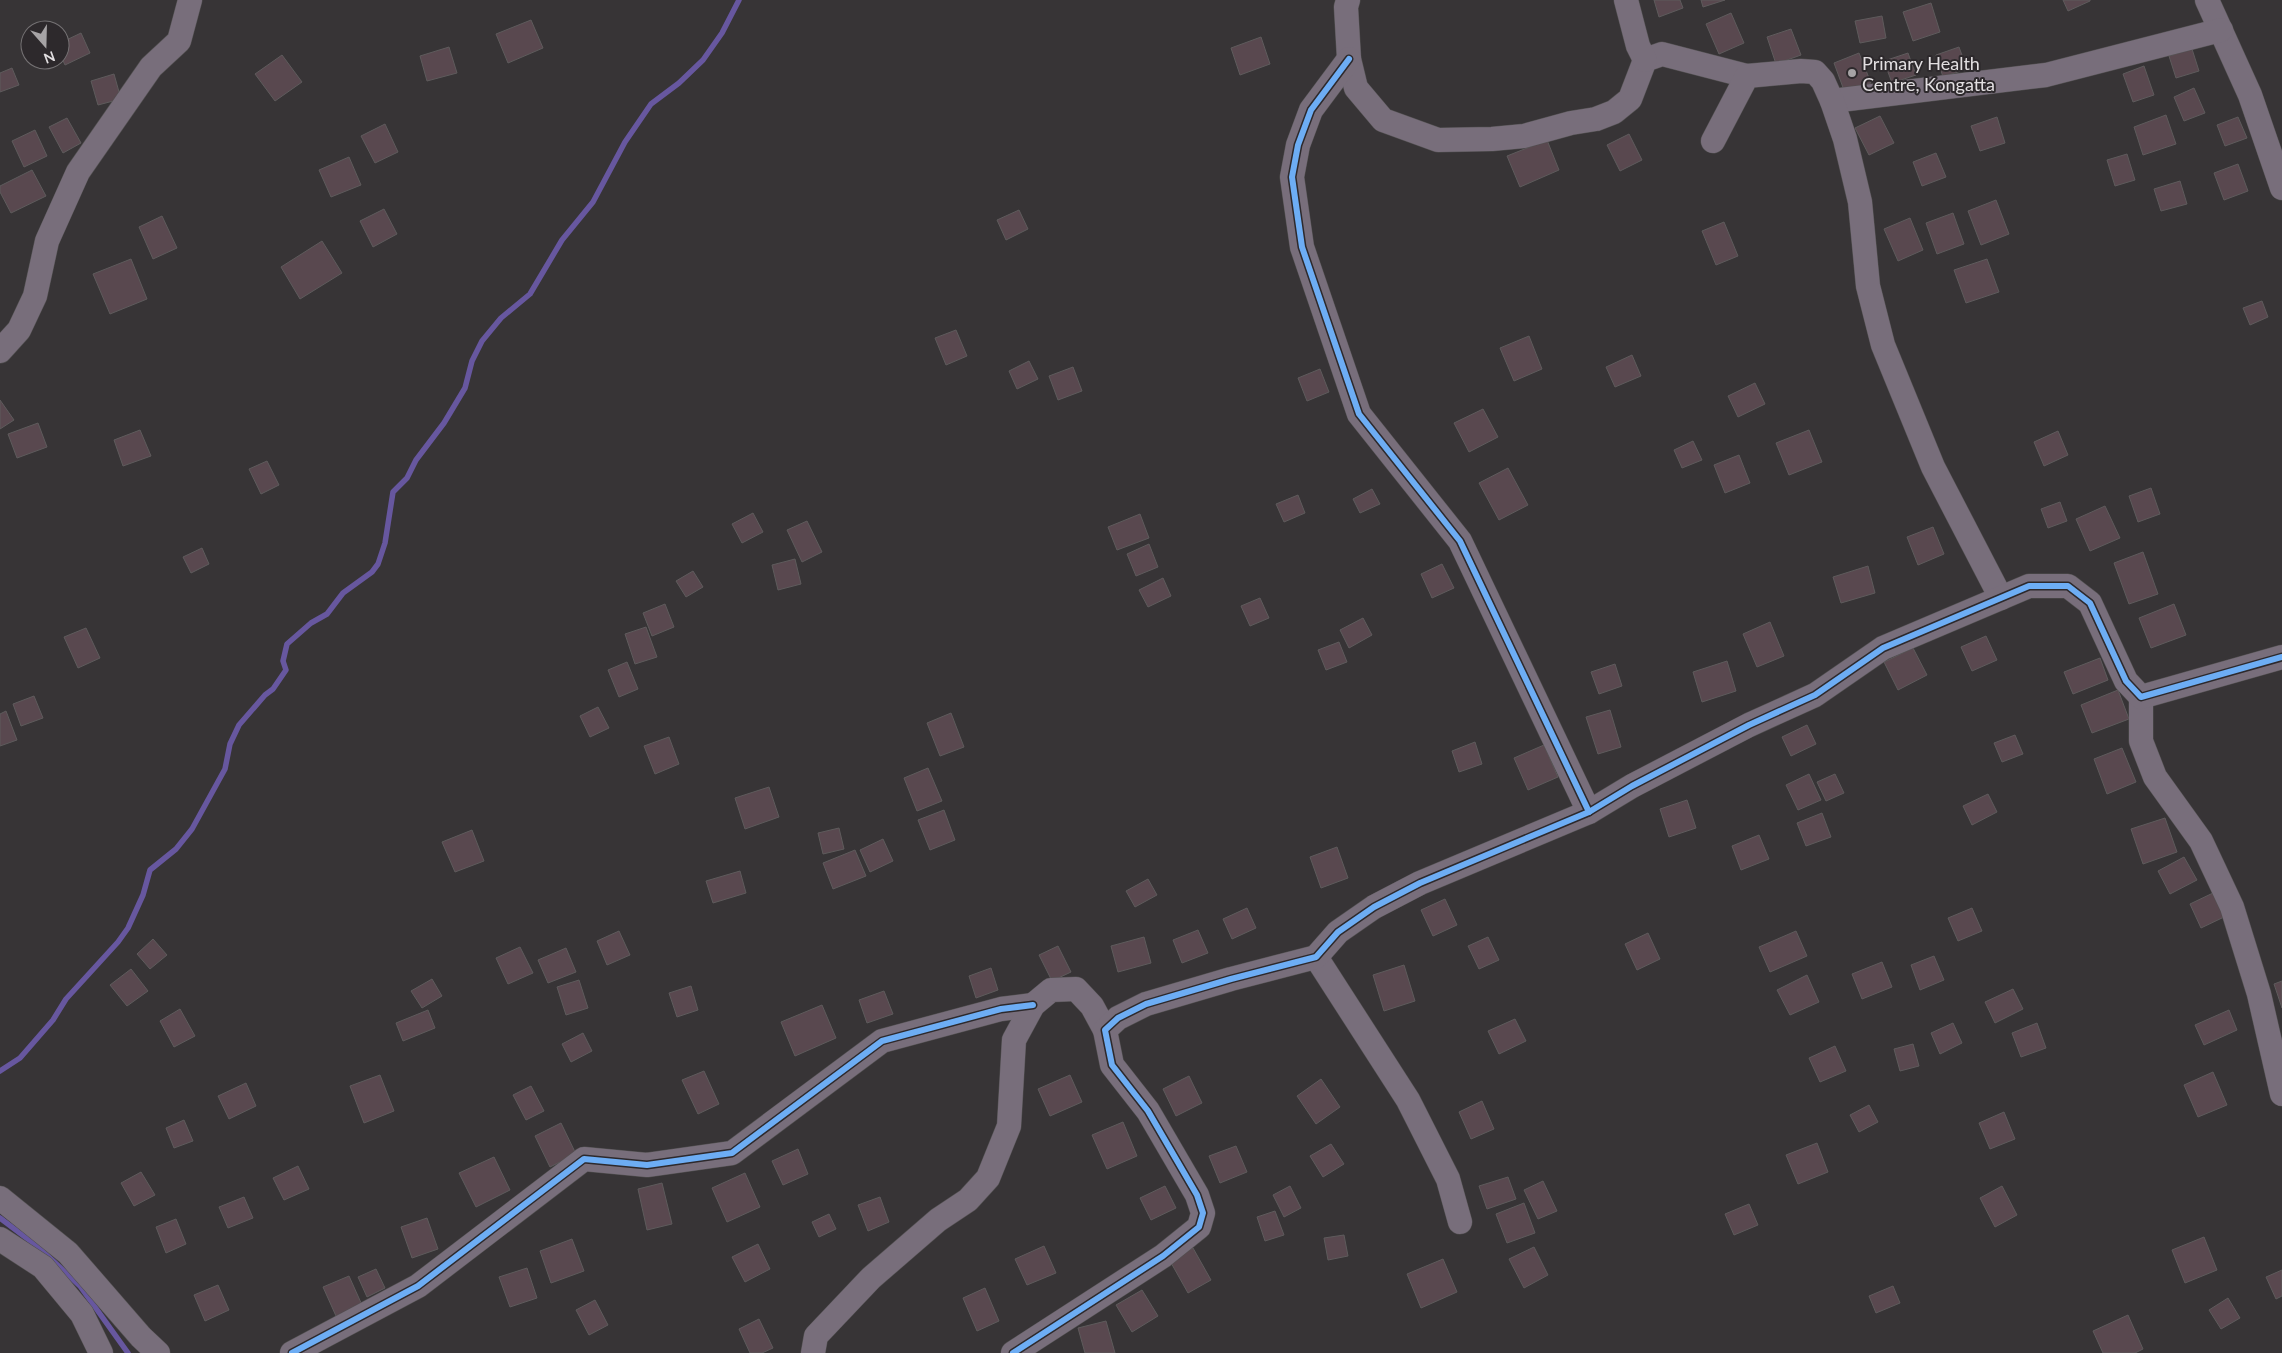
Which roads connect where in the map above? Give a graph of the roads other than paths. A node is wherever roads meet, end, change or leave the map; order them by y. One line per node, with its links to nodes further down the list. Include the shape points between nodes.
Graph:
1 (190, 0): 12 (street, via 179,41 151,68 78,172 47,241 35,296 19,330)
2 (1348, 0): 6 (street)
3 (1626, 0): 7 (street)
4 (2207, 0): 5 (street)
5 (2221, 30): 9 (street, via 2046,75); 11 (street, via 2250,95)
6 (1349, 59): 7 (street, via 1356,88 1383,120 1438,140 1524,136 1596,119 1614,112 1630,99); 16 (street, via 1311,110 1298,145 1292,176 1302,247 1360,414 1460,541)
7 (1645, 60): 8 (street, via 1662,54)
8 (1747, 76): 9 (street, via 1816,72); 10 (street)
9 (1832, 100): 13 (street, via 1860,202 1868,286 1883,345 1933,467)
10 (1713, 142)
11 (2282, 188)
12 (0, 351)
13 (2001, 598): 15 (street, via 2029,586 2068,586 2090,602 2126,680); 16 (street, via 1883,648 1815,695 1749,725 1632,786)
14 (2282, 657): 15 (street)
15 (2141, 696): 20 (street, via 2141,741 2154,777 2201,841 2232,907 2259,994)
16 (1590, 812): 17 (street, via 1412,887 1374,907 1338,932)
17 (1316, 957): 19 (street, via 1146,1004 1118,1018); 22 (street, via 1408,1100 1448,1178)
18 (1033, 1005): 19 (street, via 1051,990 1076,989 1092,1006); 27 (street, via 1001,1009 882,1041 732,1153 647,1165 584,1159 418,1286); 28 (street, via 1014,1040 1010,1126 988,1178 968,1200 938,1220 871,1278 816,1336)
19 (1105, 1030): 24 (street, via 1112,1065 1148,1111 1198,1195 1203,1213 1199,1227 1163,1256)
20 (2282, 1094)
21 (0, 1198): 26 (street, via 68,1253)
22 (1460, 1222)
23 (0, 1239): 25 (street, via 42,1267 82,1314)
24 (1023, 1351)
25 (101, 1353)
26 (158, 1353)
27 (292, 1353)
28 (813, 1353)

